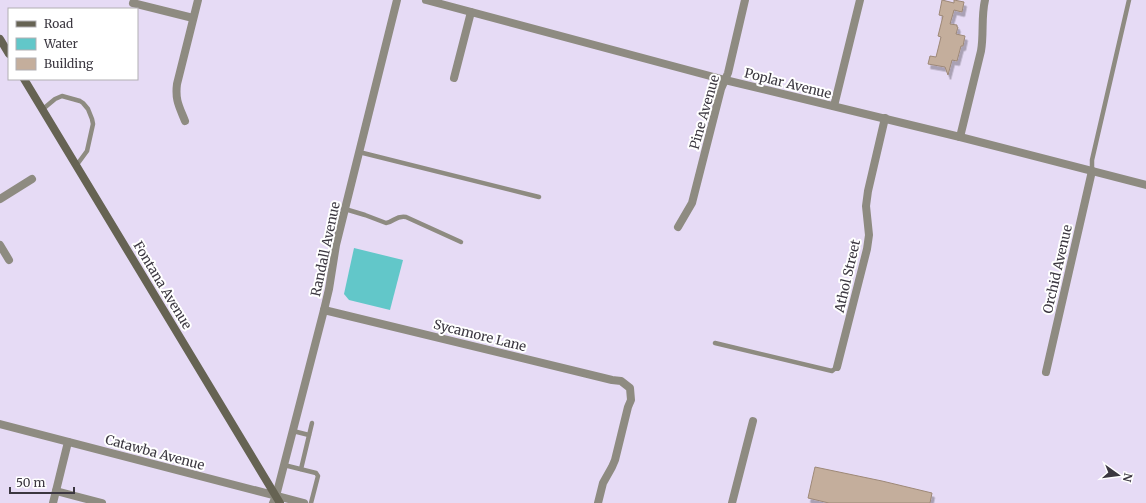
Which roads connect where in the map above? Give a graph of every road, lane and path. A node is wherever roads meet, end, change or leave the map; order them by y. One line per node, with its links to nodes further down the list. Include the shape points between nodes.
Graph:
1 (198, 0): 10 (street)
2 (397, 0): 21 (street, Randall Avenue)
3 (426, 0): 9 (street, Poplar Avenue)
4 (745, 0): 15 (street, Pine Avenue)
5 (860, 0): 16 (street)
6 (985, 0): 20 (street, via 981,50)
7 (1129, 0): 23 (lane, via 1092,160)
8 (133, 3): 10 (street)
9 (471, 12): 13 (street); 15 (street, Poplar Avenue)
10 (193, 18): 19 (street, via 176,93)
11 (0, 39): 12 (main road)
12 (8, 52)
13 (454, 78)
14 (25, 80): 17 (main road, Fontana Avenue)
15 (725, 80): 16 (street, Poplar Avenue); 29 (street, Pine Avenue, via 692,203)
16 (834, 106): 18 (street, Poplar Avenue)
17 (42, 109): 22 (main road, Fontana Avenue); 22 (lane, via 62,96 80,101 88,109 93,124 87,151)
18 (885, 118): 20 (street, Poplar Avenue); 35 (street, Athol Street, via 868,191 867,249)
19 (185, 121)
20 (960, 137): 23 (street, Poplar Avenue)
21 (359, 152): 26 (lane); 28 (street, Randall Avenue)
22 (76, 166): 46 (main road, Fontana Avenue)
23 (1092, 171): 25 (street, Poplar Avenue); 36 (street, Orchid Avenue)
24 (32, 179): 27 (street)
25 (1146, 186)
26 (539, 197)
27 (0, 199)
28 (345, 209): 30 (lane, via 386,222 401,216 406,217); 33 (street, Randall Avenue)
29 (678, 227)
30 (461, 242)
31 (0, 245): 32 (street)
32 (9, 260)
33 (324, 310): 40 (street, Randall Avenue); 51 (street, Sycamore Lane, via 621,381 630,388 631,400 615,460 603,484)
34 (715, 343): 35 (lane, via 832,371)
35 (837, 367)
36 (1046, 372)
37 (753, 421): 52 (street)
38 (312, 423): 41 (lane)
39 (0, 424): 42 (street, Catawba Avenue)
40 (293, 430): 41 (lane); 43 (street, Randall Avenue)
41 (309, 435): 44 (lane)
42 (68, 442): 45 (street); 46 (street, Catawba Avenue)
43 (284, 465): 44 (lane); 46 (street, Randall Avenue)
44 (301, 469): 50 (lane, via 316,473 318,476)
45 (56, 491): 47 (street); 48 (street)
46 (277, 501): 49 (street, Catawba Avenue)
47 (53, 503)
48 (102, 503)
49 (304, 503)
50 (311, 503)
51 (598, 503)
52 (732, 503)

